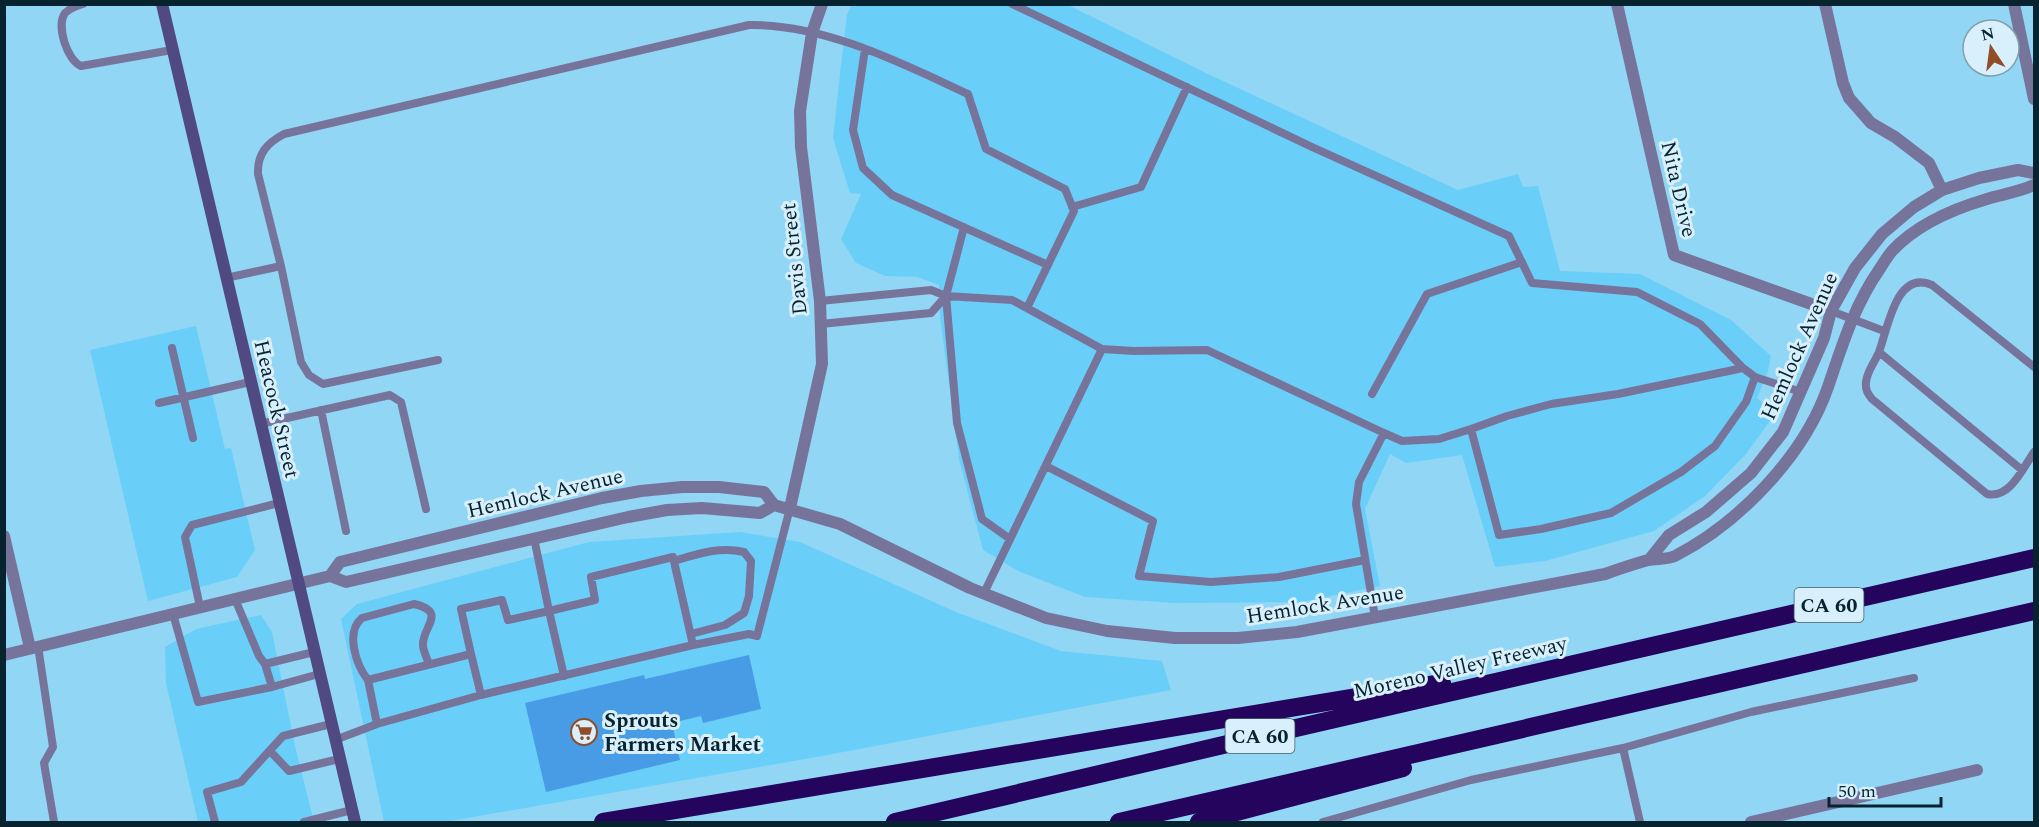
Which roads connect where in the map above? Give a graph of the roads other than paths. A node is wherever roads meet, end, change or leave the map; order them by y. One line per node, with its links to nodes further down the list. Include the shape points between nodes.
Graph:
1 (83, 4): 10 (lane, via 73,7 63,21 67,53 74,63 81,66)
2 (162, 4): 10 (main road, Heacock Street)
3 (822, 4): 8 (street, Davis Street)
4 (1012, 4): 11 (lane)
5 (1617, 4): 25 (street, Nita Drive, via 1674,255)
6 (1825, 4): 15 (street, via 1849,98 1871,123 1929,163)
7 (2014, 4): 12 (street)
8 (812, 33): 9 (lane); 20 (lane, via 748,25 284,134 270,142 258,164); 23 (street, Davis Street, via 800,111 801,147)
9 (865, 49): 16 (lane, via 968,94 986,149 1065,189); 17 (lane, via 853,130 863,168 892,195)
10 (172, 50): 21 (main road, Heacock Street)
11 (1187, 87): 16 (lane, via 1141,187); 18 (lane, via 1509,236)
12 (2034, 99)
13 (2034, 173): 15 (street, Hemlock Avenue, via 2018,170)
14 (2034, 184): 26 (street, Hemlock Avenue, via 1959,208 1925,225 1891,252)
15 (1942, 190): 25 (street, Hemlock Avenue, via 1882,234 1855,268)
16 (1072, 207): 19 (lane, via 1074,211)
17 (964, 227): 19 (lane); 22 (lane)
18 (1522, 262): 34 (lane, via 1532,283 1637,292 1700,324); 38 (lane, via 1427,294)
19 (1048, 265): 24 (lane)
20 (281, 266): 21 (lane); 32 (lane, via 301,363 309,375 323,384)
21 (226, 278): 36 (main road, Heacock Street)
22 (946, 296): 23 (lane, via 931,290); 24 (lane, via 1012,300); 27 (lane, via 932,313); 56 (lane, via 957,423 982,519)
23 (820, 301): 27 (street, Davis Street)
24 (1027, 308): 30 (lane)
25 (1831, 311): 26 (lane); 37 (street, Hemlock Avenue)
26 (1851, 319): 28 (lane); 59 (street, Hemlock Avenue, via 1820,408 1782,466 1723,526 1673,557)
27 (821, 324): 51 (street, Davis Street, via 822,364)
28 (1884, 331): 31 (lane); 33 (lane, via 1907,285 1923,281)
29 (172, 348): 39 (lane)
30 (1102, 349): 44 (lane, via 1207,350); 47 (lane)
31 (1879, 352): 48 (lane); 48 (lane, via 1867,376 1867,392 1987,494 1993,496 2007,490)
32 (438, 360)
33 (2034, 367)
34 (1743, 368): 35 (lane); 43 (lane, via 1551,404)
35 (1755, 376): 37 (lane); 43 (lane, via 1746,402 1715,446 1681,472 1611,513 1541,529 1499,535)
36 (250, 382): 39 (lane); 42 (main road, Heacock Street)
37 (1801, 392): 59 (street, Hemlock Avenue, via 1783,432 1751,473 1706,512 1669,536)
38 (1372, 394)
39 (183, 398): 40 (lane); 45 (lane)
40 (159, 403)
41 (321, 410): 42 (lane); 52 (lane, via 390,395 401,402); 53 (lane)
42 (260, 424): 49 (main road, Heacock Street)
43 (1471, 429): 44 (lane, via 1439,438 1402,441)
44 (1384, 433): 58 (lane, via 1359,482 1356,504)
45 (193, 438)
46 (2034, 452): 48 (lane)
47 (1046, 466): 56 (lane); 58 (lane, via 1153,521 1139,576 1211,582 1279,577)
48 (2022, 470)
49 (279, 503): 62 (main road, Heacock Street); 65 (lane, via 192,525 185,537)
50 (774, 505): 51 (street, Hemlock Avenue); 55 (street, Hemlock Avenue, via 760,513 702,508 667,510); 61 (street, Hemlock Avenue, via 764,492 719,487 641,490 340,562)
51 (790, 508): 63 (street, Hemlock Avenue, via 840,524); 71 (lane, via 758,636 749,634)
52 (426, 509)
53 (346, 531)
54 (4, 536): 72 (street)
55 (534, 538): 61 (street, Hemlock Avenue, via 346,582); 66 (lane)
56 (1010, 539): 63 (lane)
57 (2034, 558): 74 (highway, Moreno Valley Freeway / CA 60)
58 (1365, 560): 69 (lane)
59 (1649, 560): 69 (street, Hemlock Avenue, via 1605,574)
60 (674, 561): 66 (lane, via 673,557 591,577 595,600); 70 (lane); 70 (lane, via 731,549 744,552 751,561 744,613 725,625)
61 (330, 576): 62 (street, Hemlock Avenue)
62 (297, 584): 64 (street, Hemlock Avenue); 73 (main road, Heacock Street)
63 (984, 593): 69 (street, Hemlock Avenue, via 1056,620 1107,632 1174,638 1238,638 1297,632)
64 (235, 598): 65 (street, Hemlock Avenue); 77 (lane, via 258,656)
65 (200, 607): 68 (street, Hemlock Avenue)
66 (549, 611): 75 (lane, via 508,620 502,600 461,609); 80 (lane)
67 (2034, 611): 85 (highway, CA 60)
68 (173, 614): 72 (street, Hemlock Avenue); 83 (lane, via 198,702)
69 (1375, 617)
70 (691, 634): 71 (lane)
71 (693, 645): 80 (lane)
72 (34, 647): 76 (street, Hemlock Avenue); 94 (lane, via 53,747 44,763)
73 (314, 652): 77 (lane); 79 (main road, Heacock Street)
74 (1624, 652): 97 (highway); 98 (highway, Moreno Valley Freeway / CA 60)
75 (471, 654): 78 (lane); 84 (lane)
76 (4, 655)
77 (265, 664): 83 (lane)
78 (429, 664): 82 (lane); 82 (lane, via 423,646 432,619 430,612 414,604 356,623 353,631 359,669)
79 (320, 674): 83 (lane); 86 (main road, Heacock Street)
80 (564, 676): 84 (lane)
81 (1914, 678): 89 (lane, via 1751,712)
82 (368, 680): 87 (lane)
83 (272, 687)
84 (481, 695): 87 (lane)
85 (1636, 703): 99 (highway, CA 60); 100 (highway)
86 (331, 724): 88 (main road, Heacock Street); 90 (lane, via 283,736)
87 (377, 724): 88 (lane)
88 (335, 740): 91 (main road, Heacock Street)
89 (1623, 748): 101 (lane, via 1471,780); 102 (lane)
90 (270, 751): 91 (lane, via 289,771); 95 (lane, via 242,782 207,792)
91 (339, 759): 93 (main road, Heacock Street)
92 (1977, 770): 103 (street)
93 (353, 816): 96 (lane)
94 (54, 822)
95 (215, 822)
96 (304, 822)
97 (603, 822)
98 (896, 822)
99 (1119, 822)
100 (1199, 822)
101 (1323, 822)
102 (1640, 822)
103 (1751, 822)

